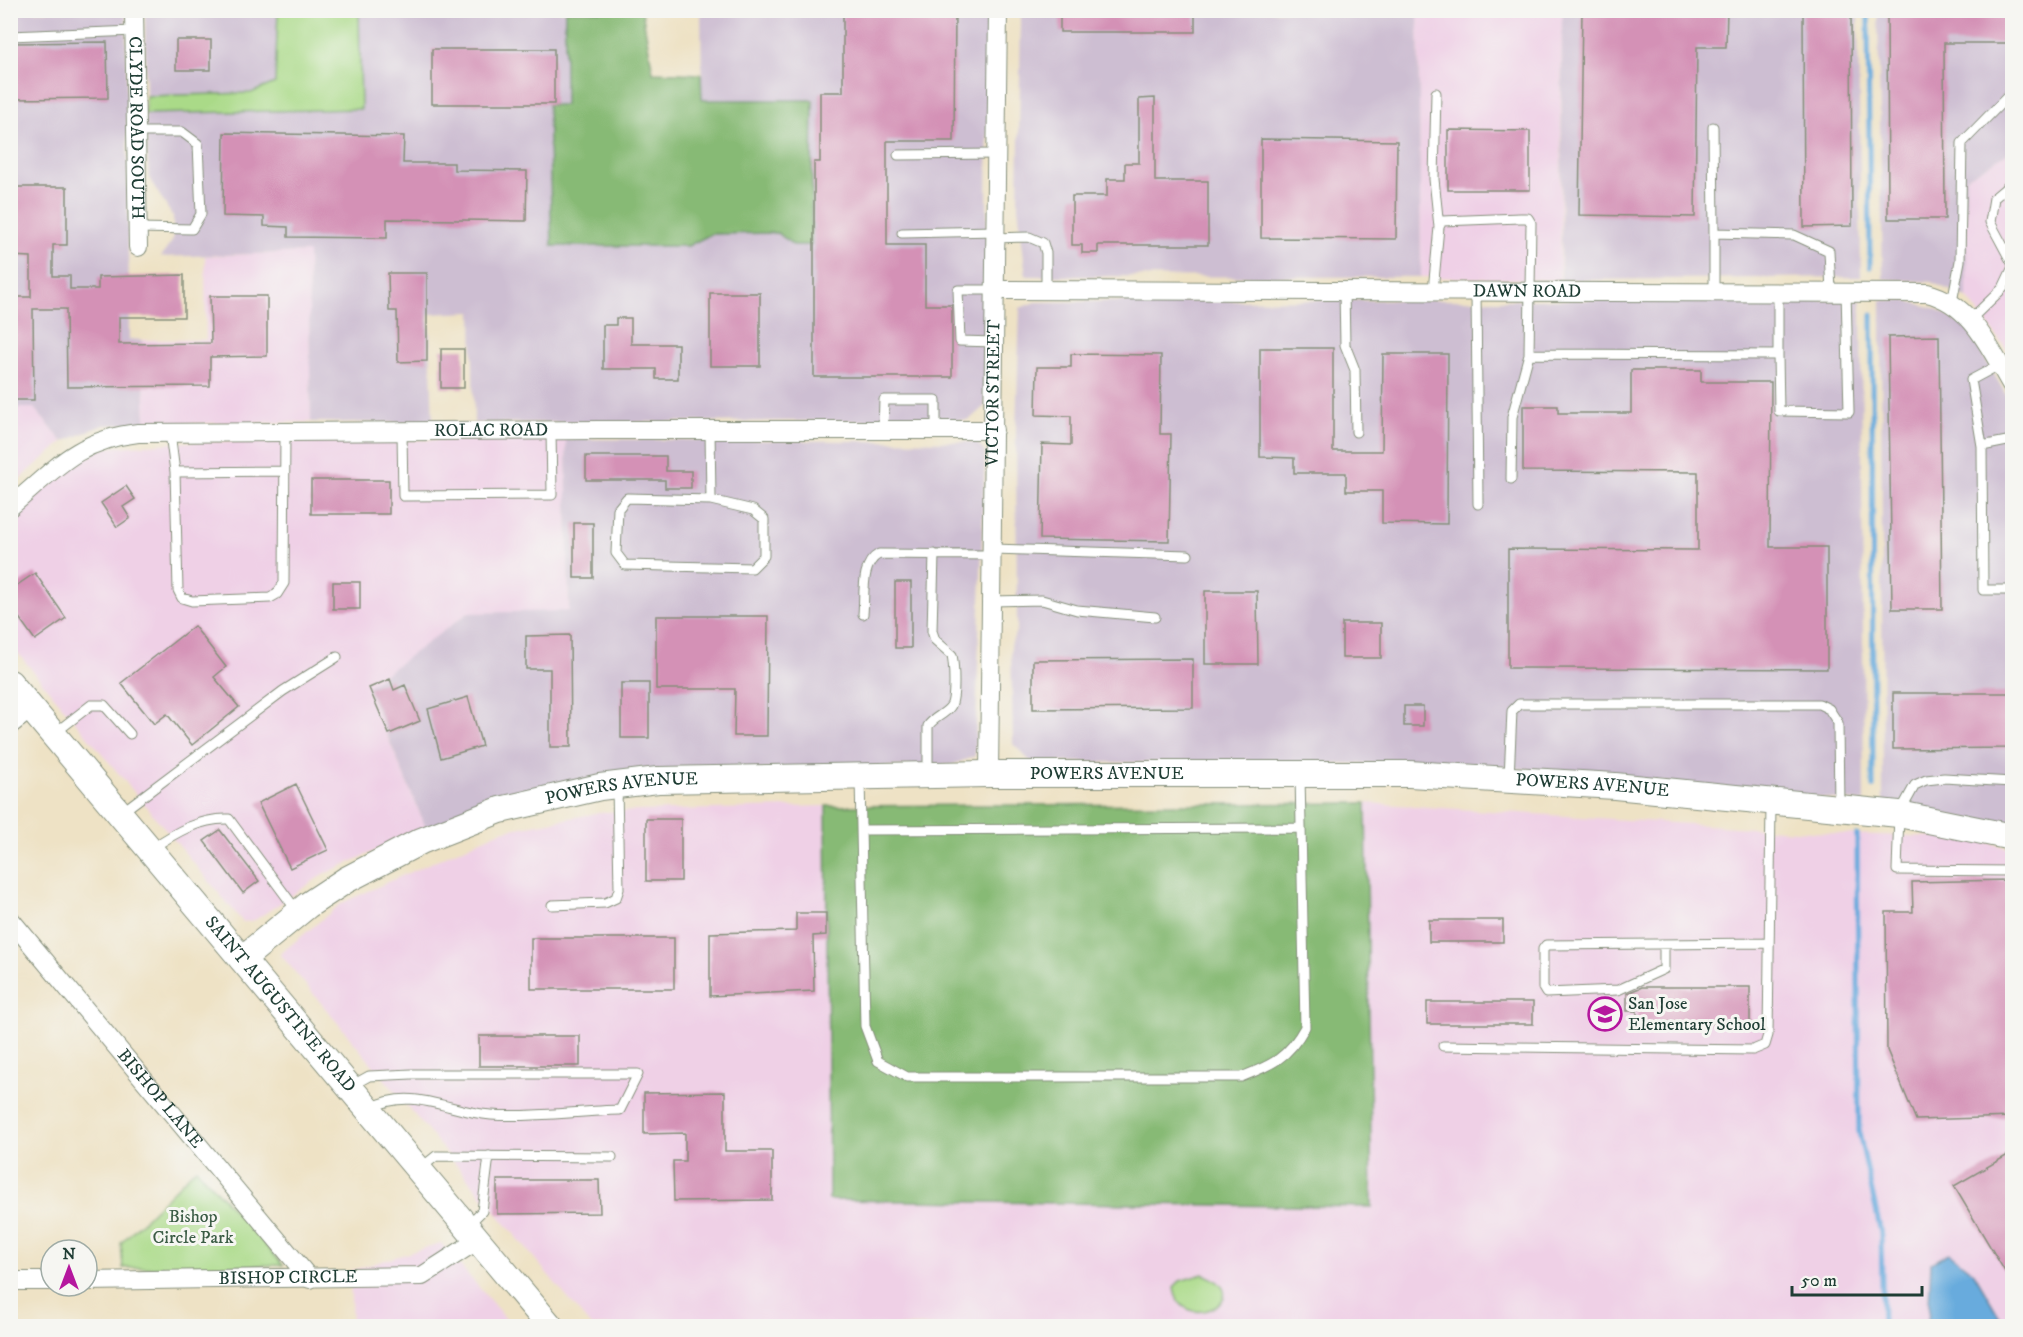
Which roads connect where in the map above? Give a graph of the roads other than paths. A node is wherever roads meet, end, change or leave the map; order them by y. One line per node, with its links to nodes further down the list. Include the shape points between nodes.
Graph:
1 (134, 10): 3 (street, CLYDE ROAD SOUTH)
2 (998, 10): 9 (street, VICTOR STREET)
3 (135, 31): 4 (lane); 8 (street, CLYDE ROAD SOUTH)
4 (10, 36)
5 (2013, 92): 29 (lane, via 1962,143 1959,261)
6 (1436, 93): 12 (lane, via 1434,179)
7 (1713, 127): 15 (lane)
8 (136, 132): 13 (street, CLYDE ROAD SOUTH); 13 (lane, via 182,132 198,144 201,214 192,229)
9 (997, 154): 10 (lane); 16 (street, VICTOR STREET)
10 (898, 155)
11 (2013, 183): 18 (lane, via 1994,198 1989,222)
12 (1438, 227): 24 (lane); 26 (lane, via 1447,219 1528,218)
13 (137, 228): 17 (street, CLYDE ROAD SOUTH)
14 (902, 233): 16 (lane)
15 (1714, 233): 22 (lane); 28 (lane, via 1794,235 1828,251)
16 (996, 235): 20 (street, VICTOR STREET); 21 (lane, via 1029,237 1042,243 1046,253)
17 (138, 247)
18 (2013, 263)
19 (2013, 269): 30 (lane, via 2003,288)
20 (996, 290): 21 (street, DAWN ROAD); 31 (street, VICTOR STREET); 31 (lane, via 958,290 960,341)
21 (1046, 290): 23 (street, DAWN ROAD)
22 (1714, 290): 26 (street, DAWN ROAD); 27 (street, DAWN ROAD)
23 (1344, 291): 24 (street, DAWN ROAD); 43 (lane, via 1345,345 1355,370)
24 (1433, 291): 25 (street, DAWN ROAD)
25 (1476, 291): 26 (street, DAWN ROAD); 51 (lane)
26 (1529, 291): 32 (lane)
27 (1778, 291): 28 (street, DAWN ROAD); 33 (lane)
28 (1839, 291): 29 (street, DAWN ROAD, via 1927,293); 33 (lane, via 1849,412 1779,411)
29 (1952, 302): 30 (street, DAWN ROAD)
30 (1971, 319): 34 (street, DAWN ROAD)
31 (995, 342): 40 (street, VICTOR STREET)
32 (1529, 354): 33 (lane); 49 (lane, via 1512,417)
33 (1778, 355)
34 (1999, 365): 35 (street, DAWN ROAD); 46 (lane, via 1971,380)
35 (2013, 386)
36 (551, 430): 37 (street, ROLAC ROAD); 42 (street, ROLAC ROAD); 42 (lane, via 552,495 540,496 403,496)
37 (710, 430): 38 (street, ROLAC ROAD); 50 (lane)
38 (883, 430): 39 (street, ROLAC ROAD); 39 (lane, via 884,400 936,400)
39 (936, 430): 40 (street, ROLAC ROAD)
40 (994, 430): 53 (street, VICTOR STREET)
41 (285, 432): 42 (street, ROLAC ROAD); 44 (street, ROLAC ROAD); 47 (lane)
42 (402, 432)
43 (1356, 432)
44 (170, 433): 48 (lane); 52 (street, ROLAC ROAD, via 101,439 79,450)
45 (2013, 440): 46 (lane)
46 (1982, 446): 56 (lane, via 1983,590)
47 (283, 471): 48 (lane); 48 (lane, via 284,583 277,594 258,600 192,601 182,598 177,590)
48 (175, 472)
49 (1511, 479)
50 (711, 500): 50 (lane, via 627,498 618,509 616,553 625,565 752,568 764,556 764,519 753,510)
51 (1478, 504)
52 (10, 507)
53 (993, 552): 54 (lane); 55 (lane); 57 (street, VICTOR STREET)
54 (934, 554): 58 (lane, via 891,552 873,557 867,569); 68 (lane, via 932,631 935,640 952,655 953,700 951,707 928,726)
55 (1188, 555)
56 (2013, 590)
57 (993, 601): 59 (lane, via 1042,600 1077,610); 66 (street, VICTOR STREET)
58 (863, 614)
59 (1155, 617)
60 (338, 657): 75 (lane, via 283,690)
61 (10, 682): 62 (street, SAINT AUGUSTINE ROAD)
62 (32, 708): 63 (street); 64 (street, SAINT AUGUSTINE ROAD)
63 (10, 725)
64 (54, 734): 65 (lane, via 91,705 104,705); 75 (street, SAINT AUGUSTINE ROAD)
65 (130, 734)
66 (989, 774): 67 (street, POWERS AVENUE); 68 (street, POWERS AVENUE)
67 (1300, 774): 70 (street, POWERS AVENUE); 77 (lane)
68 (928, 775): 69 (street, POWERS AVENUE)
69 (860, 776): 72 (street, POWERS AVENUE, via 703,778); 78 (lane)
70 (1509, 778): 73 (street, POWERS AVENUE); 74 (lane, via 1512,711 1520,704 1819,704 1829,709 1838,723)
71 (2013, 782): 76 (lane, via 1926,780 1915,785)
72 (617, 785): 82 (lane, via 616,898 605,903); 83 (street, POWERS AVENUE, via 510,807 468,821 376,864)
73 (1771, 802): 74 (street, POWERS AVENUE); 85 (lane)
74 (1839, 809): 76 (street, POWERS AVENUE)
75 (120, 813): 80 (street, SAINT AUGUSTINE ROAD)
76 (1899, 814): 79 (street, POWERS AVENUE); 81 (lane, via 1897,870)
77 (1301, 828): 78 (lane); 78 (lane, via 1305,1028 1293,1048 1266,1068 1240,1077 907,1077 878,1060 865,1026)
78 (861, 830)
79 (2013, 837)
80 (150, 850): 83 (lane, via 208,819 229,819); 87 (street, SAINT AUGUSTINE ROAD)
81 (2013, 871)
82 (552, 905)
83 (298, 913): 87 (street, POWERS AVENUE)
84 (10, 919): 95 (street, BISHOP LANE)
85 (1769, 943): 86 (lane); 88 (lane, via 1768,1035 1765,1045 1753,1050)
86 (1664, 944): 86 (lane, via 1664,969 1618,990 1546,993 1543,988 1546,945)
87 (242, 959): 89 (street, SAINT AUGUSTINE ROAD)
88 (1443, 1046)
89 (349, 1087): 90 (street, SAINT AUGUSTINE ROAD); 90 (lane, via 369,1076 412,1074 638,1074 620,1110 490,1115 429,1101 388,1099)
90 (368, 1110): 93 (street, SAINT AUGUSTINE ROAD)
91 (489, 1156): 92 (lane); 93 (lane, via 436,1156); 94 (lane, via 482,1211)
92 (612, 1157)
93 (419, 1170): 94 (street, SAINT AUGUSTINE ROAD)
94 (472, 1233): 95 (street, BISHOP CIRCLE, via 422,1276); 99 (street, SAINT AUGUSTINE ROAD)
95 (310, 1279): 98 (street, BISHOP CIRCLE)
96 (10, 1281): 97 (street)
97 (39, 1281)
98 (99, 1281)
99 (550, 1326)

